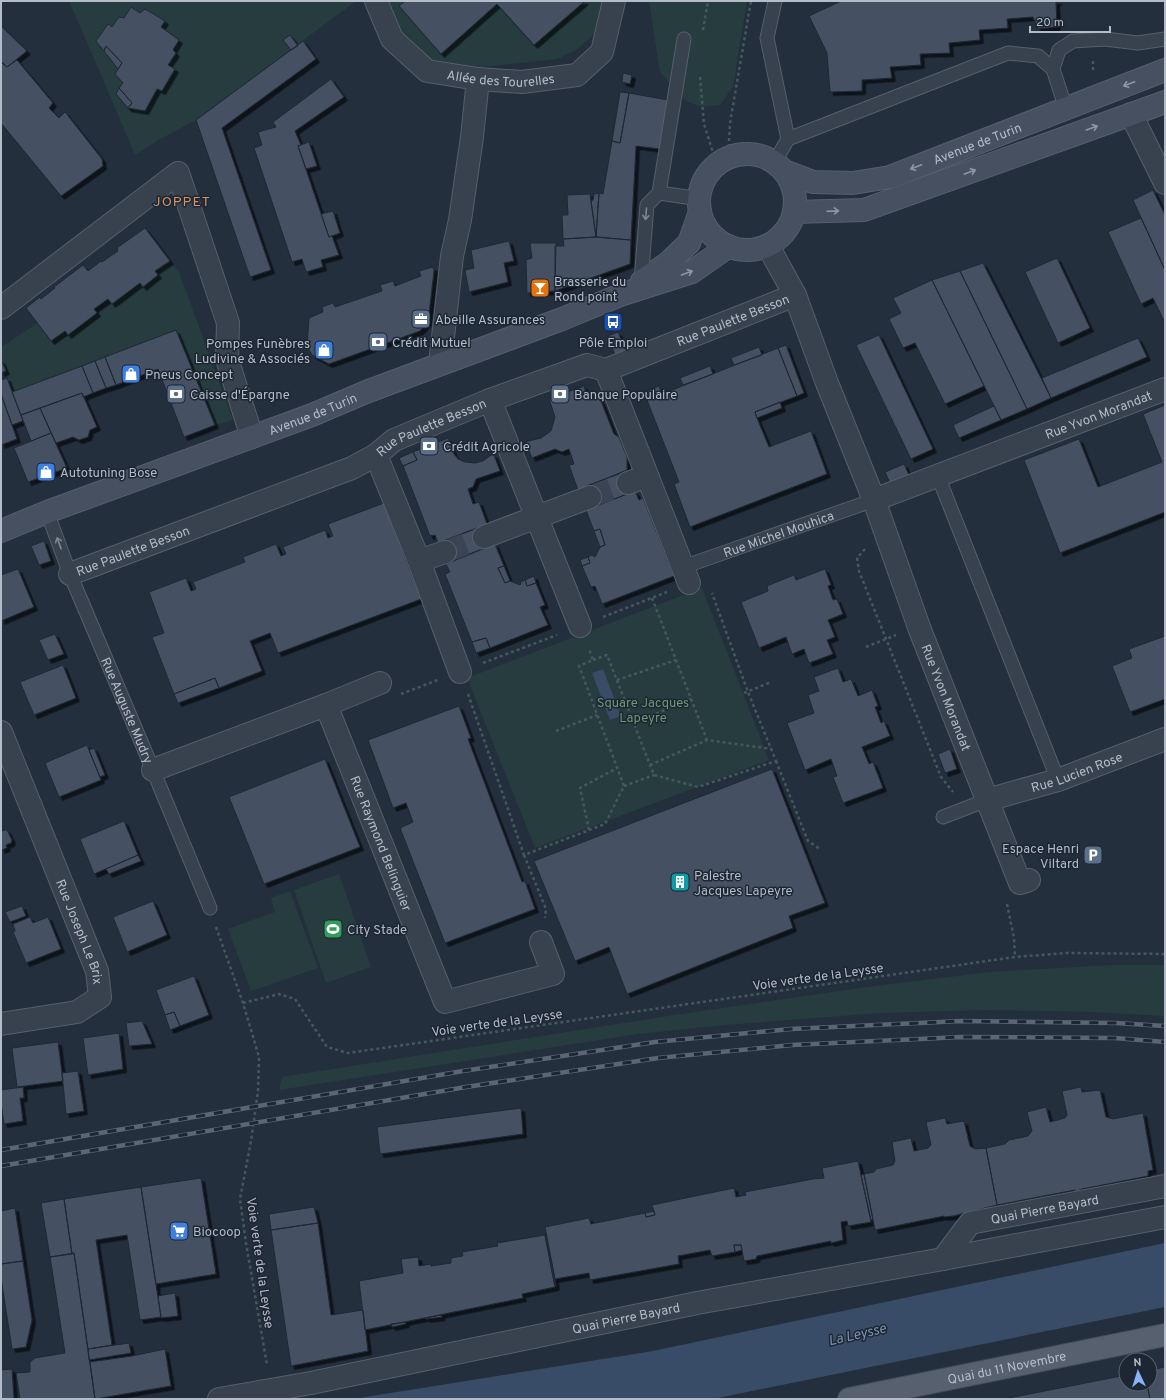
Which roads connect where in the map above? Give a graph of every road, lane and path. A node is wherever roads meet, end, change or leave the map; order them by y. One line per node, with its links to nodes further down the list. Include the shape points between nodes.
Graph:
1 (376, 1): 12 (street, Allée des Tourelles, via 392,39 427,71)
2 (614, 1): 12 (street, Allée des Tourelles, via 602,52 578,75 522,82)
3 (708, 1): 6 (path)
4 (751, 1): 17 (path)
5 (775, 1): 16 (lane, via 767,38)
6 (702, 34)
7 (684, 39): 20 (lane)
8 (1165, 39): 9 (lane, via 1138,44 1105,39 1073,41 1060,50)
9 (1053, 69): 14 (lane); 16 (lane, via 1038,56 1008,53)
10 (1165, 70): 14 (main road, Avenue de Turin, one-way to 14)
11 (700, 76): 17 (path, via 704,124)
12 (478, 79): 28 (street, via 472,137 452,256)
13 (1165, 102): 15 (main road, Avenue de Turin)
14 (1066, 109): 18 (main road, Avenue de Turin, one-way to 18, via 890,177 853,183 813,182)
15 (1131, 114): 19 (street); 22 (main road, Avenue de Turin, one-way to 15, via 864,210)
16 (788, 139): 18 (lane)
17 (723, 162): 18 (main road, via 748,154 762,157); 21 (main road, via 705,180)
18 (779, 167): 22 (main road, via 791,184 795,198)
19 (1165, 183)
20 (659, 193): 21 (lane); 25 (lane, one-way to 25, via 647,205)
21 (700, 205): 23 (main road, via 706,226 715,238); 25 (main road, Avenue de Turin, via 689,244 668,263)
22 (794, 212): 24 (main road, via 789,226 780,238)
23 (729, 246): 24 (main road, via 742,250); 25 (main road, Avenue de Turin, one-way to 23, via 692,272)
24 (768, 246): 26 (street, Rue Yvon Morandat)
25 (632, 288): 28 (main road, Avenue de Turin, via 562,319)
26 (795, 295): 29 (street, Rue Paulette Besson); 36 (street, Rue Yvon Morandat)
27 (1, 308): 32 (street, via 178,173 228,323 227,359)
28 (440, 364): 32 (main road, Avenue de Turin)
29 (606, 370): 31 (street, Rue Paulette Besson, via 587,365); 44 (street, via 638,480)
30 (1165, 389): 34 (street, Rue Yvon Morandat)
31 (490, 400): 33 (street, Rue Paulette Besson, via 394,440); 38 (street)
32 (252, 437): 37 (main road, Avenue de Turin)
33 (376, 455): 42 (street); 43 (street, Rue Paulette Besson, via 352,468)
34 (938, 476): 36 (street, Rue Yvon Morandat); 72 (lane)
35 (590, 497): 38 (street)
36 (874, 500): 44 (lane, Rue Michel Mouhica); 74 (street, Rue Yvon Morandat, via 920,630)
37 (47, 512): 39 (main road, Avenue de Turin); 43 (lane, Rue Auguste Mudry, one-way to 37)
38 (536, 517): 40 (street); 46 (street)
39 (1, 531)
40 (484, 537)
41 (445, 552): 42 (street)
42 (418, 561): 51 (street)
43 (70, 574): 69 (lane, Rue Auguste Mudry)
44 (686, 575): 45 (path); 55 (path, via 706,577)
45 (652, 598): 46 (path); 50 (path)
46 (580, 626): 49 (path); 51 (path)
47 (887, 639): 48 (path)
48 (866, 647)
49 (593, 660): 52 (path, via 606,655); 59 (path, via 579,666)
50 (676, 660): 52 (path); 57 (path)
51 (460, 672): 78 (path)
52 (617, 680): 60 (path)
53 (771, 682): 55 (path)
54 (380, 683): 58 (street)
55 (748, 692): 56 (path); 65 (path)
56 (744, 693)
57 (691, 699): 60 (path); 64 (path)
58 (326, 705): 69 (street); 81 (street, Rue Raymond Belinguier, via 445,1002 553,974)
59 (597, 715): 61 (path); 68 (path)
60 (634, 723): 67 (path)
61 (556, 731)
62 (1, 732): 70 (street, Rue Joseph Le Brix)
63 (1165, 739): 72 (street, Rue Lucien Rose)
64 (706, 740): 65 (path); 67 (path)
65 (772, 749): 66 (path)
66 (776, 761): 71 (path, via 698,787); 77 (path, via 808,841)
67 (650, 764): 71 (path)
68 (617, 768): 73 (path); 76 (path, via 580,788)
69 (153, 770): 80 (lane, Rue Auguste Mudry)
70 (9, 774): 84 (street, Rue Joseph Le Brix, via 97,971 100,997 77,1012)
71 (654, 775): 73 (path)
72 (1058, 780): 74 (street, Rue Lucien Rose)
73 (624, 786): 76 (path, via 606,824)
74 (987, 800): 75 (lane); 79 (street, Rue Yvon Morandat, via 1020,883)
75 (943, 817)
76 (589, 830): 78 (path)
77 (820, 849)
78 (524, 855): 81 (path, via 546,909)
79 (1029, 880)
80 (210, 908): 83 (path)
81 (541, 942)
82 (1165, 954): 83 (path, Voie verte de la Leysse, via 1066,953 1015,957 348,1053 327,1047 295,999 279,994)
83 (243, 1003): 89 (path, Voie verte de la Leysse, via 259,1057 252,1141 240,1199)
84 (1, 1024)
85 (1165, 1186): 87 (street, Quai Pierre Bayard, via 970,1223)
86 (1165, 1217): 87 (street, Quai Pierre Bayard)
87 (943, 1259): 90 (street, Quai Pierre Bayard, via 697,1303)
88 (1165, 1335): 92 (main road, Quai du 11 Novembre)
89 (268, 1371)
90 (316, 1391): 91 (street, Quai Pierre Bayard)
91 (219, 1399)
92 (848, 1399)

